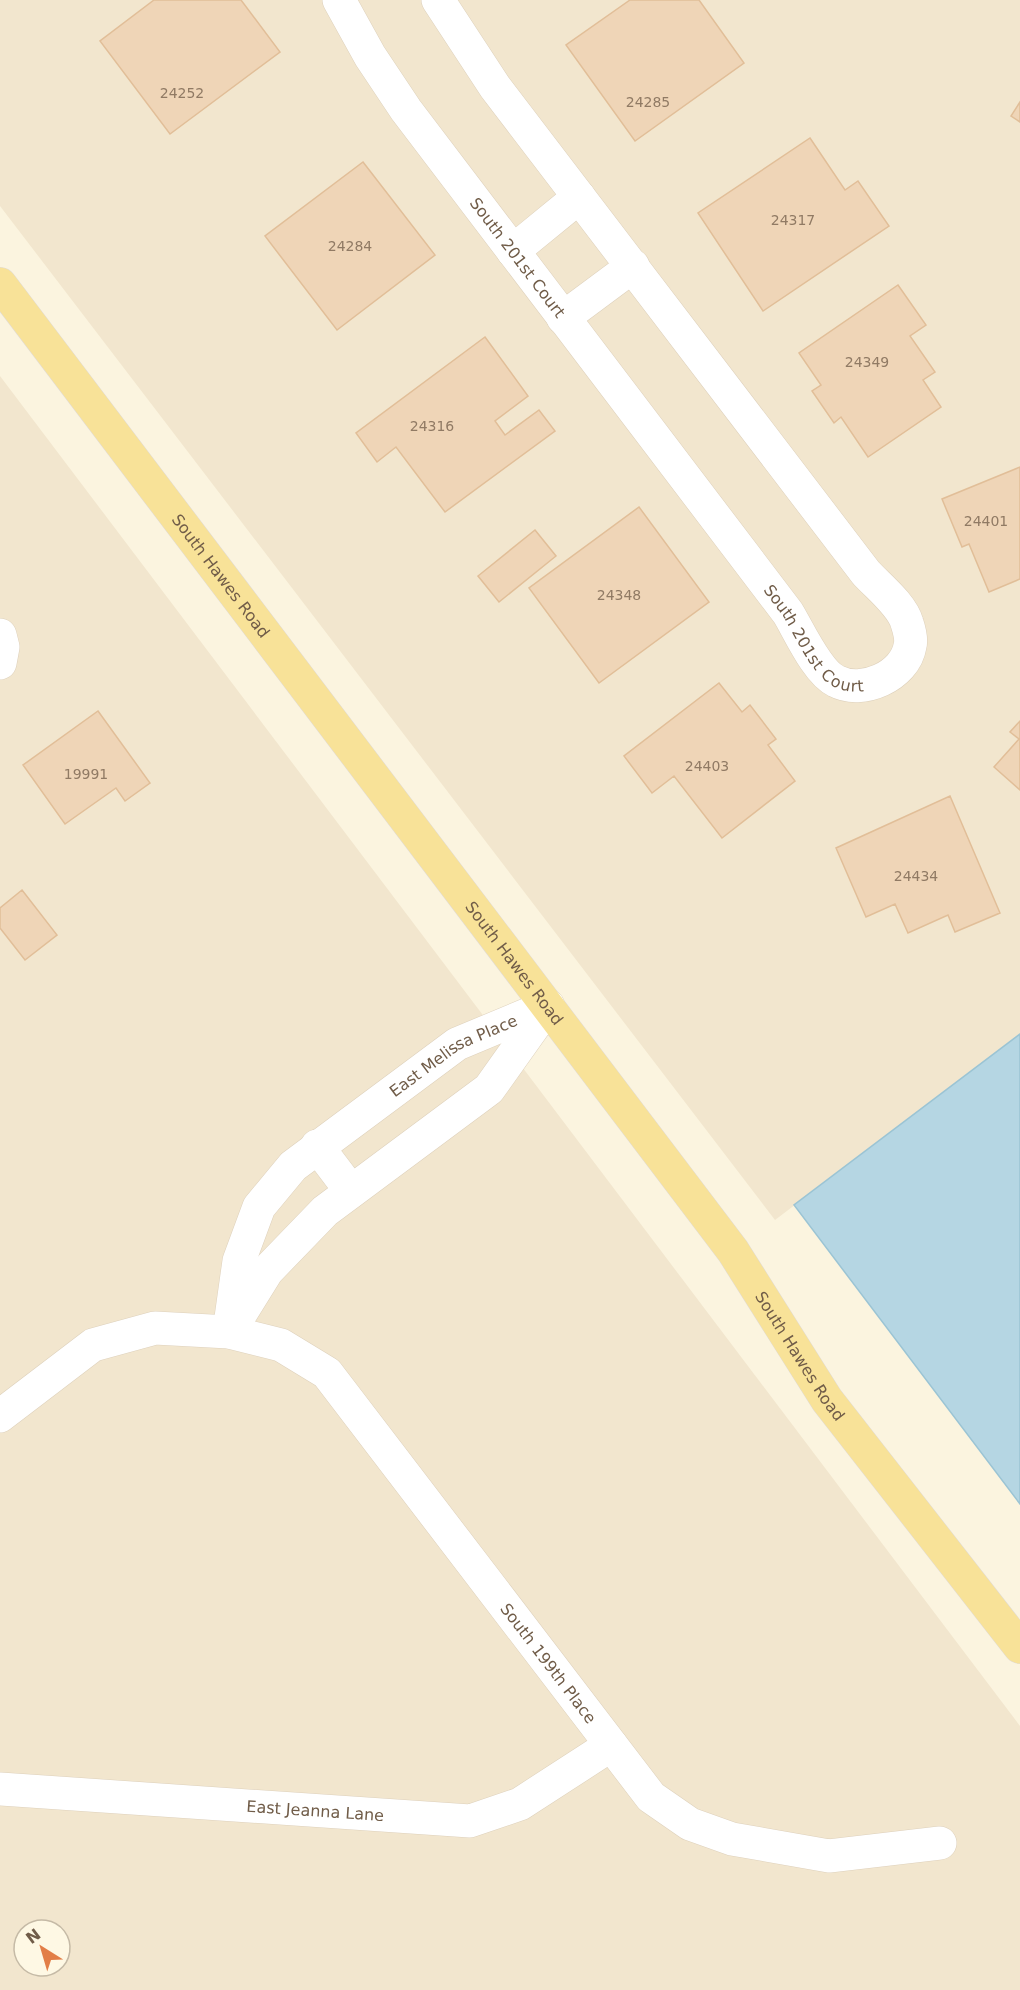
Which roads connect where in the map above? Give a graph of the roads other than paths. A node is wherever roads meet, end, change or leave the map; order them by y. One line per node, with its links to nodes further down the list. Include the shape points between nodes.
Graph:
1 (339, 0): 4 (street, South 201st Court, via 406,110)
2 (438, 0): 3 (street, South 201st Court, via 495,87)
3 (579, 197): 4 (street); 5 (street, South 201st Court)
4 (513, 251): 7 (street, South 201st Court)
5 (633, 266): 7 (street); 7 (street, South 201st Court, via 866,573 907,621 911,645 904,662 882,680 857,686 835,681 816,660 788,613)
6 (0, 284): 10 (main road, South Hawes Road)
7 (563, 318)
8 (0, 635): 9 (street)
9 (0, 663)
10 (548, 1006): 11 (street, East Melissa Place, via 457,1044); 12 (street, East Melissa Place, via 489,1089); 15 (main road, South Hawes Road, via 733,1251 827,1400)
11 (317, 1146): 12 (street); 13 (street, East Melissa Place, via 293,1166 259,1207 239,1261)
12 (351, 1191): 13 (street, East Melissa Place, via 267,1271)
13 (230, 1332): 14 (street, via 155,1328 93,1346); 16 (street, South 199th Place, via 280,1345 327,1372)
14 (0, 1416)
15 (1020, 1647)
16 (611, 1745): 17 (street, East Jeanna Lane, via 520,1804 470,1821); 18 (street, South 199th Place, via 651,1797 690,1824 732,1839 829,1856)
17 (0, 1789)
18 (940, 1843)

